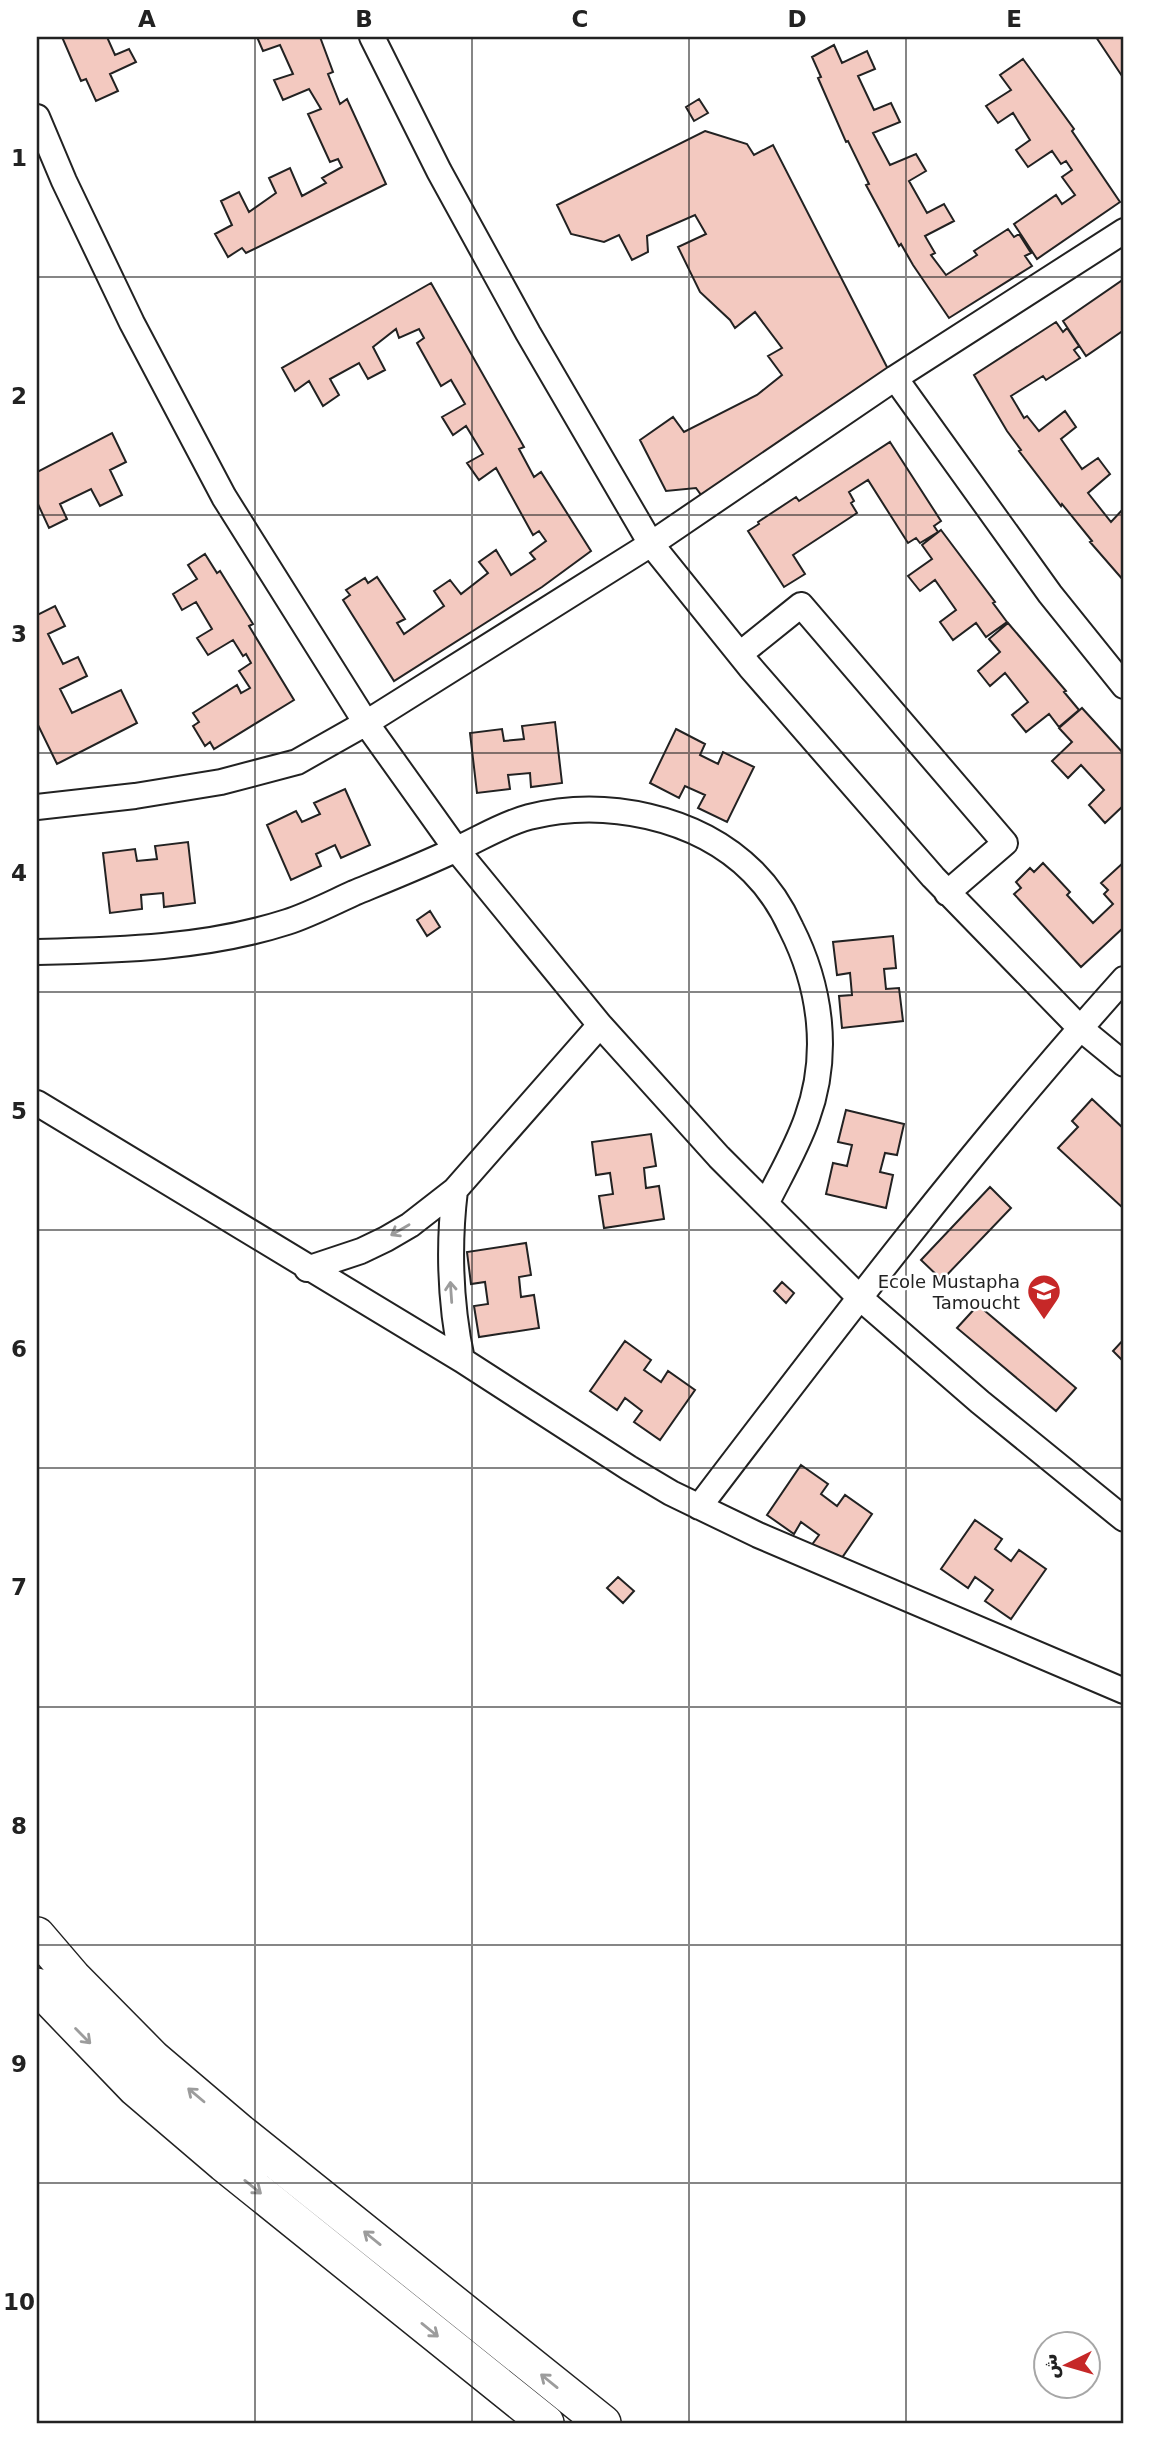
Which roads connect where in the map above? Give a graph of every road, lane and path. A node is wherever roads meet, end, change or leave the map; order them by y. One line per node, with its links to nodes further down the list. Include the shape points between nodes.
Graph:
1 (372, 37): 5 (street, via 445,183)
2 (37, 117): 8 (street, via 132,323 224,497)
3 (1124, 231): 4 (street)
4 (895, 378): 5 (street); 7 (street, via 1050,594)
5 (651, 544): 6 (street); 8 (street)
6 (740, 654): 11 (street); 11 (street, via 802,605 1005,843)
7 (1124, 686)
8 (366, 723): 9 (street, via 297,762 221,782); 10 (street)
9 (38, 805)
10 (456, 849): 12 (street, via 288,921 226,939 164,947); 14 (street); 19 (street, via 530,817 585,809 680,824 753,872 782,909 799,943 814,986 821,1030 818,1074 807,1118)
11 (947, 892): 15 (street)
12 (37, 952)
13 (1124, 979): 15 (street)
14 (600, 1025): 18 (street); 19 (street)
15 (1080, 1028): 16 (street); 21 (street)
16 (1124, 1064)
17 (37, 1103): 20 (street)
18 (455, 1190): 20 (street, one-way to 20, via 386,1239); 22 (street, one-way to 18, via 450,1275)
19 (766, 1204): 21 (street)
20 (307, 1269): 22 (street)
21 (859, 1297): 23 (street); 24 (street)
22 (462, 1360): 23 (street, via 629,1468)
23 (699, 1507): 25 (street)
24 (1124, 1519)
25 (1124, 1691)
26 (37, 1935): 29 (highway, one-way to 26, via 153,2058)
27 (37, 1986): 28 (highway, one-way to 28, via 135,2088)
28 (545, 2423)
29 (603, 2423)

